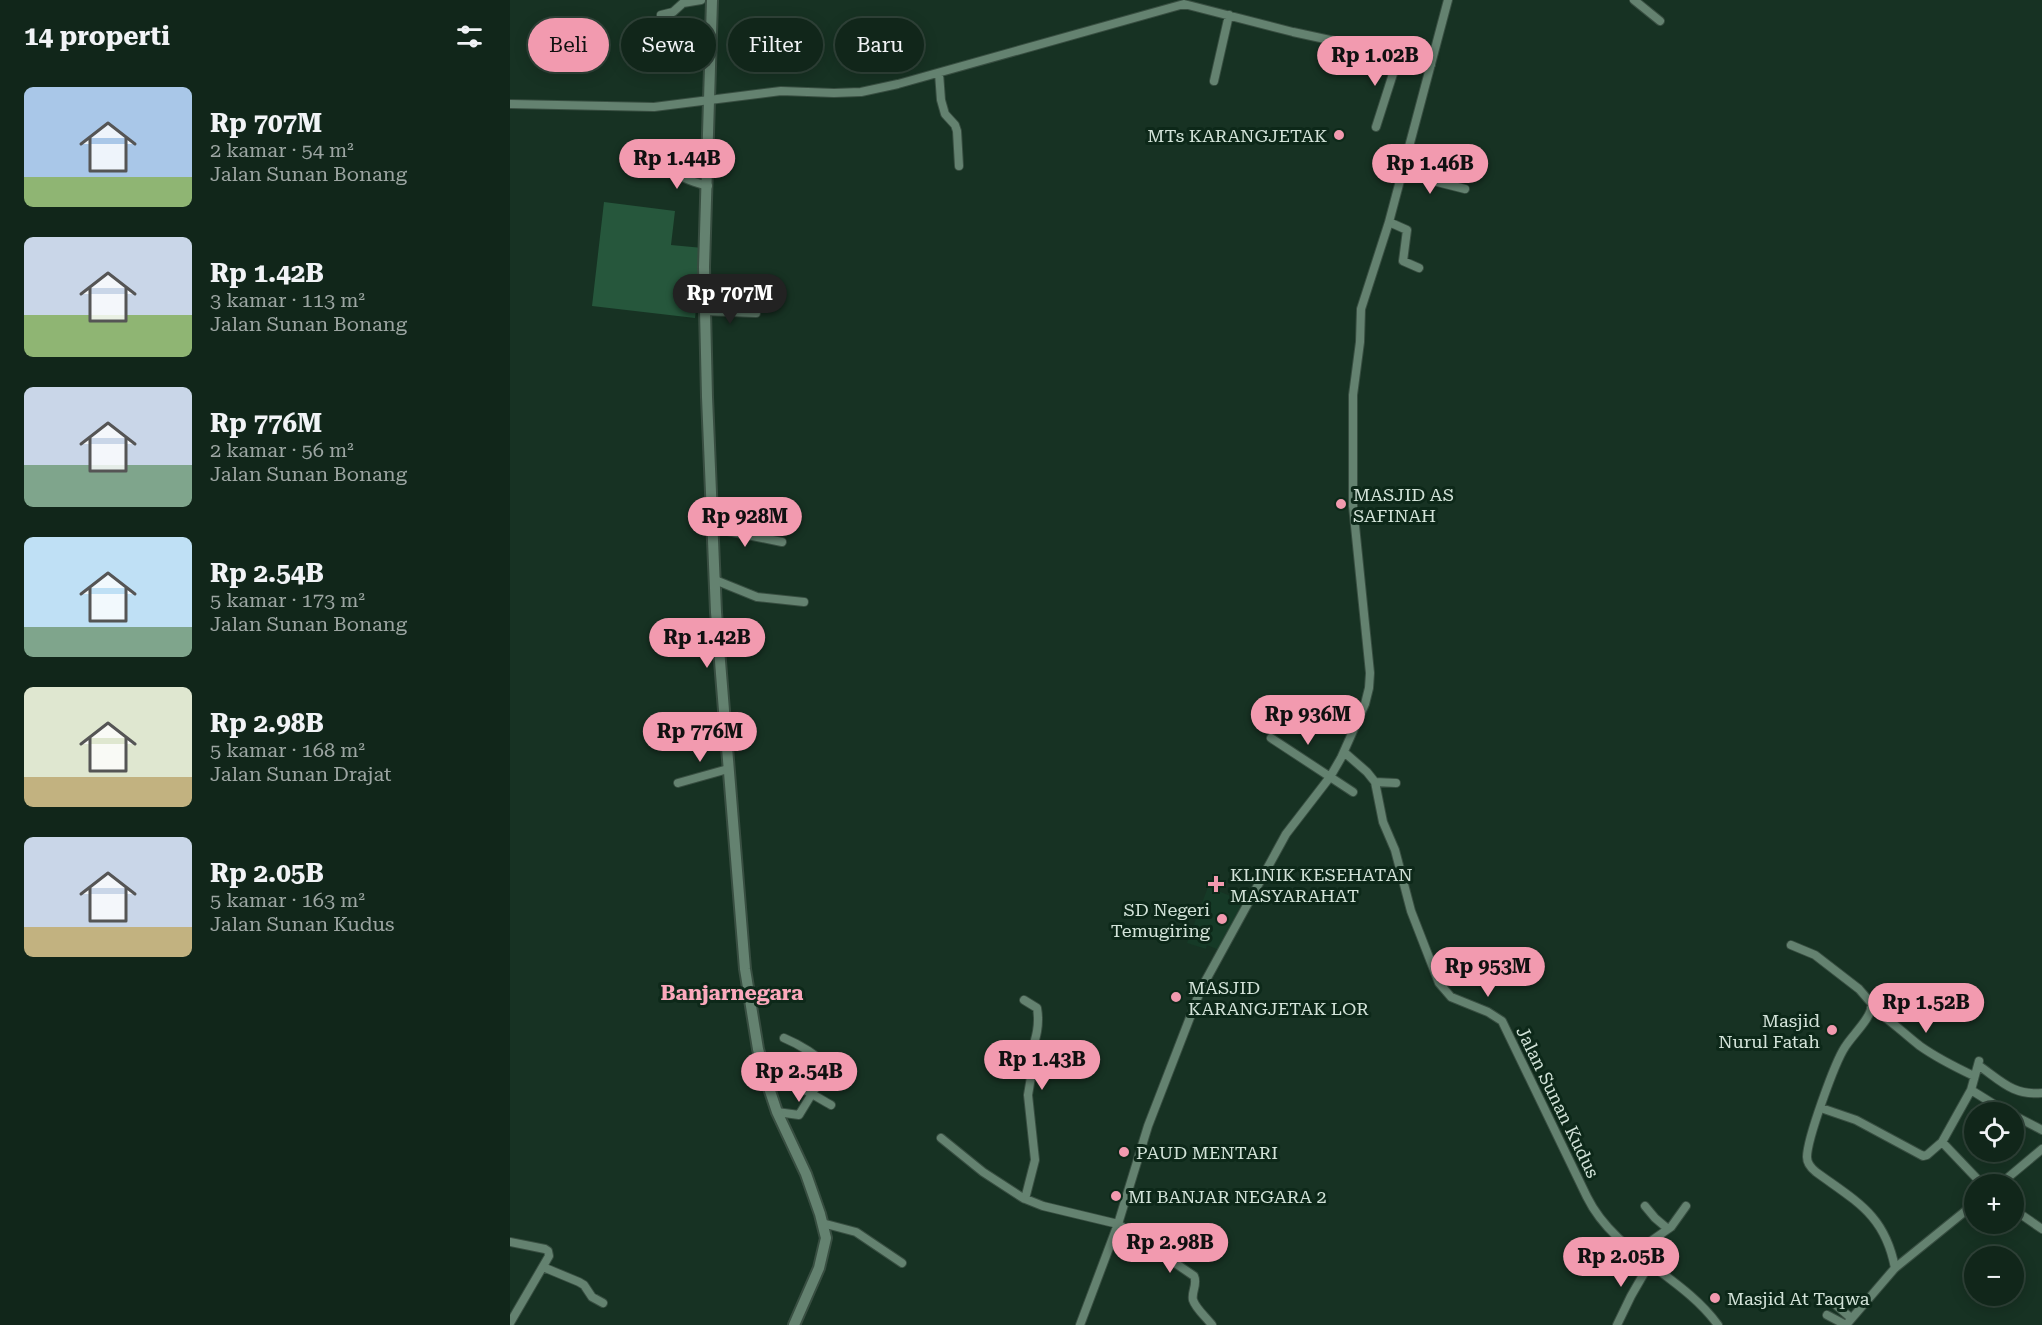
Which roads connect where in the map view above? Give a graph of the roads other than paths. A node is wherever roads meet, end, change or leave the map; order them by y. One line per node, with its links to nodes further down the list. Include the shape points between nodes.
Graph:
1 (701, 0): 6 (street, via 683,3 674,12)
2 (712, 0): 13 (street)
3 (1448, 0): 10 (street)
4 (1634, 0): 8 (street)
5 (1185, 2): 7 (street); 11 (street)
6 (661, 15)
7 (1229, 15): 9 (street); 12 (street)
8 (1660, 21)
9 (1399, 55): 10 (street); 15 (street)
10 (1431, 65): 18 (street)
11 (939, 73): 13 (street, via 861,92 781,91); 17 (street, via 945,114 957,131)
12 (1214, 81)
13 (710, 101): 14 (street, via 654,107); 19 (street)
14 (510, 104)
15 (1376, 127)
16 (667, 163): 19 (street, via 675,174)
17 (959, 166)
18 (1402, 173): 20 (street); 21 (street)
19 (708, 186): 23 (street)
20 (1465, 189)
21 (1389, 222): 22 (street, via 1407,229 1402,261); 30 (street, via 1362,303 1354,389 1353,506 1370,680 1361,716)
22 (1419, 268)
23 (705, 310): 24 (street); 25 (street)
24 (756, 314)
25 (713, 528): 26 (street); 27 (street)
26 (782, 542)
27 (715, 580): 28 (street, via 757,597); 31 (street)
28 (804, 602)
29 (1271, 738): 32 (street)
30 (1344, 752): 32 (street); 33 (street)
31 (728, 769): 34 (street); 42 (street, via 745,969)
32 (1330, 777): 36 (street); 63 (street, via 1286,834 1201,989 1148,1126)
33 (1375, 782): 35 (street); 67 (street, Jalan Sunan Kudus, via 1383,822 1395,850 1411,911 1439,983 1452,997 1502,1021 1595,1214 1611,1233)
34 (678, 783)
35 (1396, 783)
36 (1353, 792)
37 (1791, 945): 39 (street, via 1828,964 1867,997)
38 (1024, 1000): 57 (street, via 1037,1008 1038,1021 1028,1095 1035,1160)
39 (1871, 1008): 41 (street, via 1940,1060); 48 (street, via 1841,1053)
40 (784, 1038): 45 (street, via 826,1065)
41 (1974, 1076): 43 (street); 44 (street, via 1979,1063 2015,1091)
42 (766, 1078): 45 (street, via 783,1080); 49 (street)
43 (1971, 1090): 46 (street); 53 (street)
44 (2042, 1093)
45 (812, 1095): 47 (street); 49 (street, via 799,1116)
46 (1990, 1102)
47 (831, 1105)
48 (1821, 1108): 53 (street, via 1856,1120 1923,1156); 71 (street, via 1807,1162 1875,1218 1890,1246)
49 (777, 1112): 62 (street, via 806,1174)
50 (2024, 1121): 51 (street)
51 (2042, 1130)
52 (941, 1138): 57 (street)
53 (1942, 1142): 55 (street)
54 (2042, 1149): 56 (street)
55 (1973, 1174)
56 (2012, 1174)
57 (1025, 1199): 63 (street)
58 (1645, 1206): 64 (street)
59 (1686, 1206): 64 (street)
60 (1964, 1212): 71 (street)
61 (2024, 1217): 65 (street)
62 (822, 1223): 68 (street, via 856,1232); 77 (street, via 826,1238 823,1255)
63 (1118, 1224): 78 (street); 79 (street, via 1194,1275 1194,1303)
64 (1668, 1229): 67 (street, via 1650,1242)
65 (2042, 1229)
66 (510, 1242): 70 (street, via 548,1251)
67 (1642, 1257): 69 (street, Jalan Sunan Kudus)
68 (902, 1263)
69 (1650, 1263): 80 (street); 81 (street, Jalan Sunan Kudus, via 1697,1301)
70 (543, 1267): 72 (street, via 579,1282); 75 (street)
71 (1895, 1268): 76 (street)
72 (603, 1303)
73 (1837, 1306): 76 (street)
74 (1827, 1315): 76 (street)
75 (510, 1323)
76 (1847, 1323)
77 (794, 1325)
78 (1080, 1325)
79 (1212, 1325)
80 (1617, 1325)
81 (1718, 1325)

